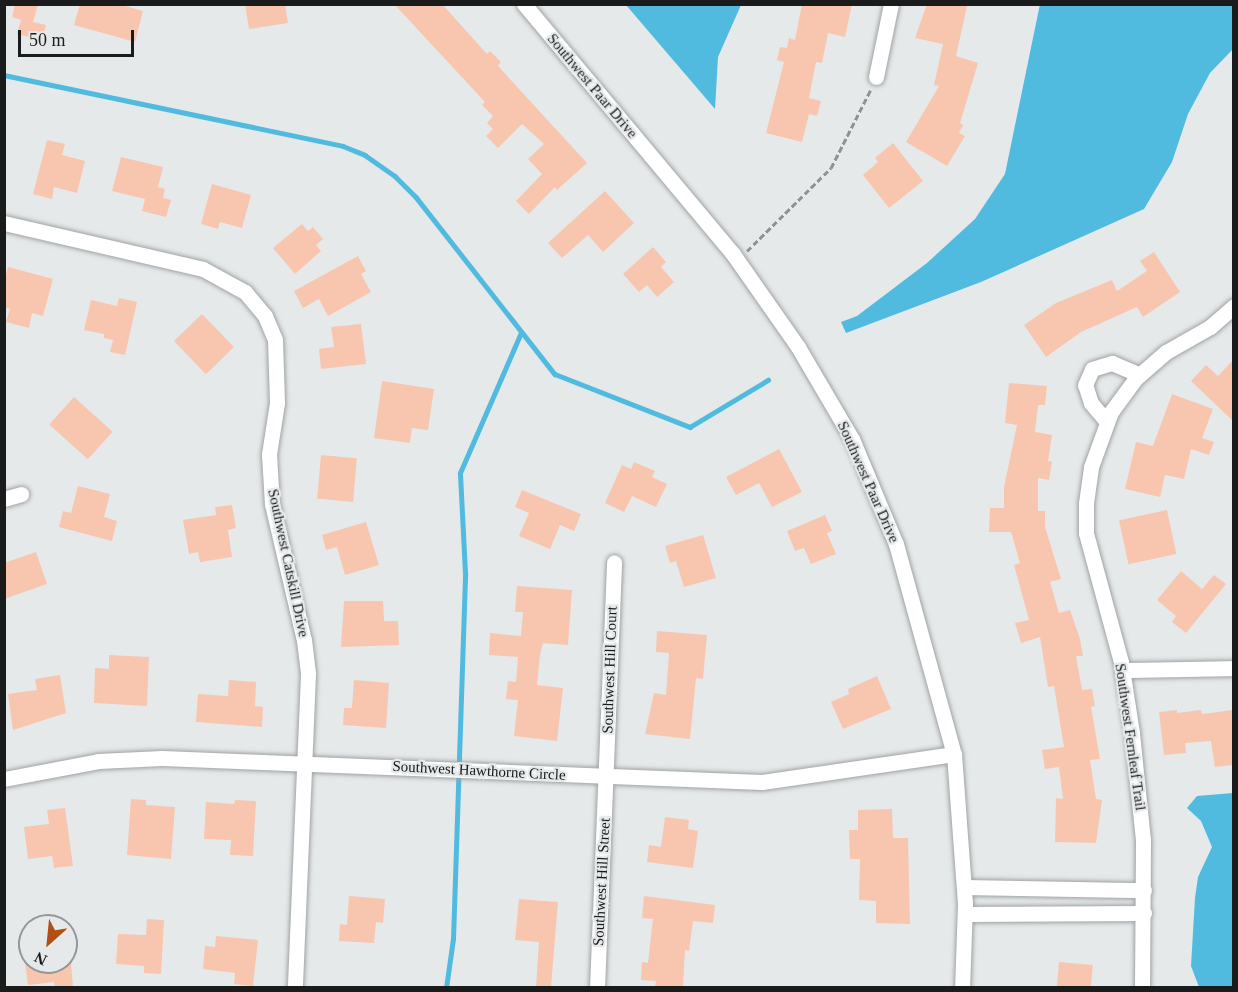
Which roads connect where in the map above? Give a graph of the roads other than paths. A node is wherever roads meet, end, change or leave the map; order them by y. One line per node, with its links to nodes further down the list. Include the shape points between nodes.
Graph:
1 (524, 4): 13 (street, Southwest Paar Drive, via 737,261 798,348 852,440 896,544)
2 (891, 4): 3 (street)
3 (876, 77)
4 (4, 223): 14 (street, Southwest Catskill Drive, via 203,269 245,292 265,316 275,339 278,370 269,454 272,504 304,639 308,674)
5 (1233, 306): 6 (street, Southwest Fernleaf Trail, via 1210,327 1166,352)
6 (1140, 375): 7 (street, Southwest Fernleaf Trail); 7 (street, via 1112,363 1092,369 1085,385 1091,403)
7 (1107, 422): 12 (street, Southwest Fernleaf Trail, via 1091,467 1086,533)
8 (21, 494): 9 (street)
9 (4, 499)
10 (614, 562): 15 (street, Southwest Hill Court)
11 (1233, 668): 12 (street)
12 (1122, 670): 18 (street, Southwest Fernleaf Trail, via 1143,840)
13 (954, 754): 15 (street, Southwest Hawthorne Circle, via 762,782); 17 (street, Southwest Paar Drive)
14 (306, 763): 15 (street, Southwest Hawthorne Circle); 16 (street, Southwest Hawthorne Circle, via 162,758 98,761); 21 (street, Southwest Catskill Drive)
15 (607, 777): 22 (street, Southwest Hill Street)
16 (4, 779)
17 (964, 886): 18 (street); 20 (street, Southwest Paar Drive)
18 (1144, 890): 19 (street, Southwest Fernleaf Trail)
19 (1144, 913): 20 (street); 24 (street, Southwest Fernleaf Trail)
20 (965, 914): 23 (street, Southwest Paar Drive)
21 (295, 987)
22 (597, 987)
23 (962, 987)
24 (1142, 987)

